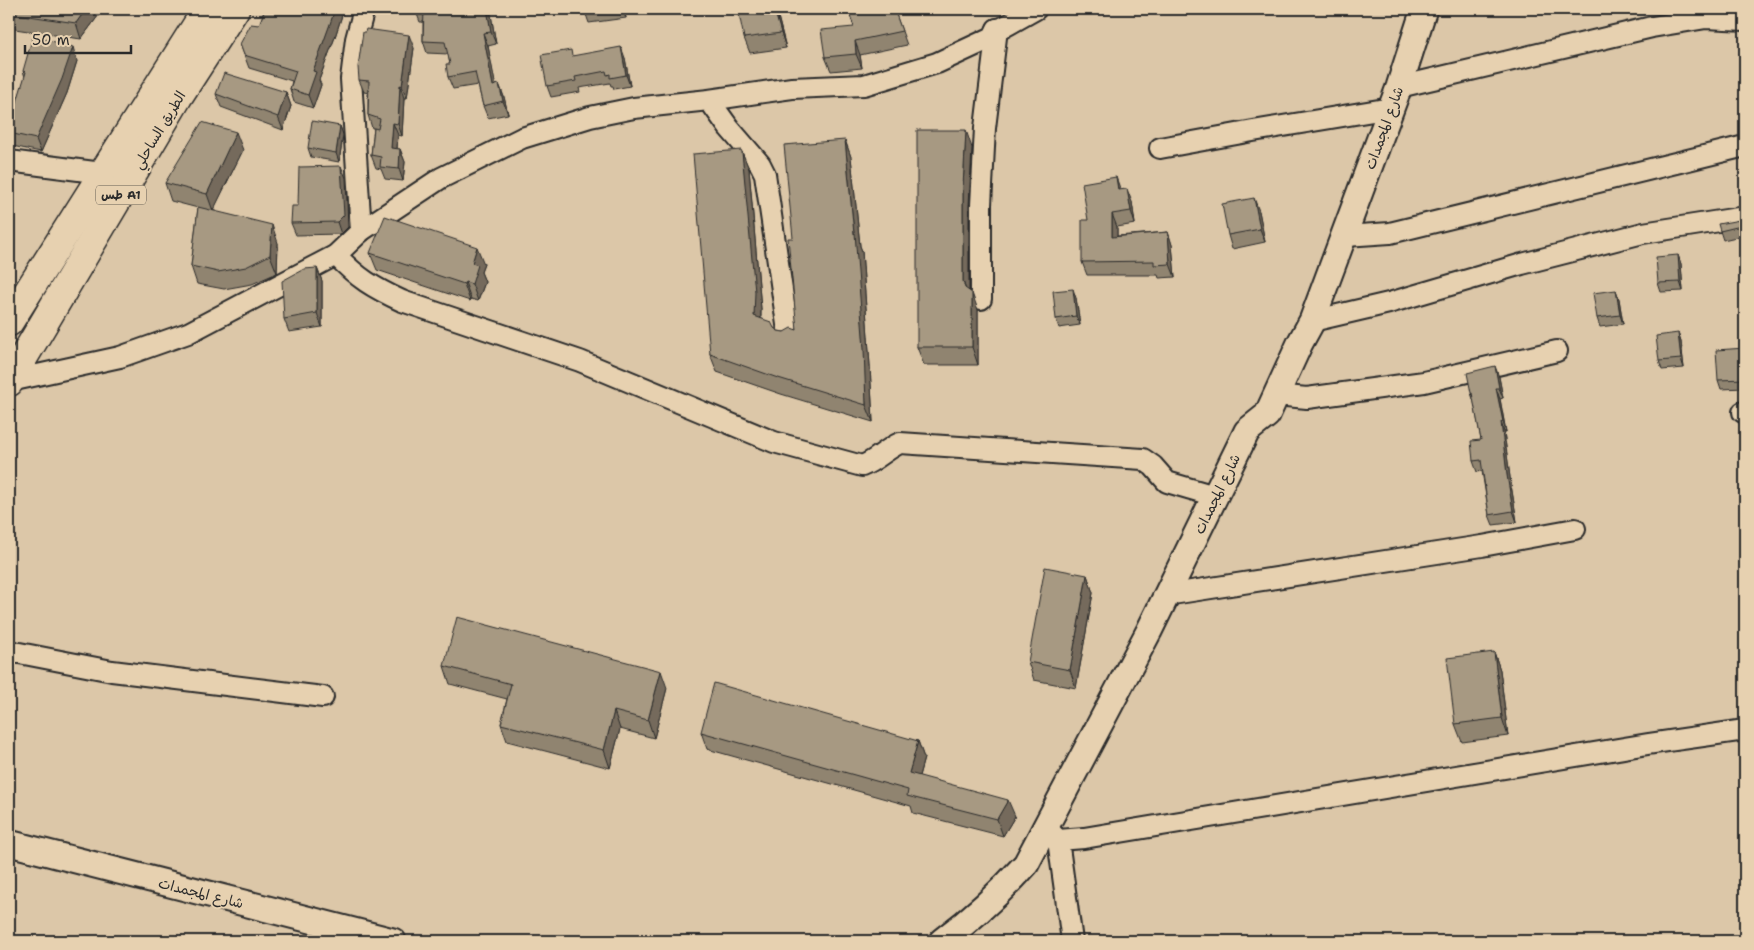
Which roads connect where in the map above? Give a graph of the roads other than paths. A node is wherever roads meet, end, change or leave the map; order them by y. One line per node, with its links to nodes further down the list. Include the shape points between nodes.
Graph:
1 (208, 9): 13 (highway, الطريق الساحلي / طس A1)
2 (235, 9): 23 (highway, الطريق الساحلي / طس A1, via 178,98)
3 (364, 9): 15 (street, via 351,79)
4 (1036, 9): 7 (street)
5 (1424, 9): 8 (main road, شارع المجمدات)
6 (1745, 20): 8 (street, via 1706,18 1652,28)
7 (1001, 22): 9 (street, via 993,36 937,62 864,86 792,88); 18 (street, via 986,128 981,205)
8 (1395, 98): 11 (street); 16 (main road, شارع المجمدات)
9 (709, 100): 15 (street, via 634,108 590,117 522,138 441,178); 21 (street, via 765,174)
10 (1745, 146): 16 (street, via 1390,233)
11 (1160, 148)
12 (9, 161): 13 (street)
13 (102, 173): 20 (highway, الطريق الساحلي / طس A1)
14 (1745, 217): 19 (street, via 1644,233)
15 (361, 232): 17 (street)
16 (1345, 236): 19 (main road, شارع المجمدات)
17 (336, 255): 23 (street, via 188,332 120,357); 25 (street, via 353,273 402,301 580,361 774,442 862,466 900,443 1143,459 1167,482)
18 (981, 299)
19 (1312, 321): 24 (main road, شارع المجمدات)
20 (9, 322)
21 (789, 338)
22 (1557, 351): 24 (street, via 1424,382 1308,398)
23 (9, 381)
24 (1276, 395): 25 (main road, شارع المجمدات, via 1267,415 1248,431)
25 (1215, 496): 27 (main road, شارع المجمدات)
26 (1575, 529): 27 (street)
27 (1166, 595): 31 (main road, شارع المجمدات)
28 (9, 651): 29 (street, via 112,671)
29 (323, 697)
30 (1745, 730): 31 (street, via 1099,836)
31 (1052, 833): 34 (main road, شارع المجمدات, via 987,905); 35 (street)
32 (9, 843): 33 (main road, شارع المجمدات)
33 (393, 941)
34 (942, 941)
35 (1072, 941)

